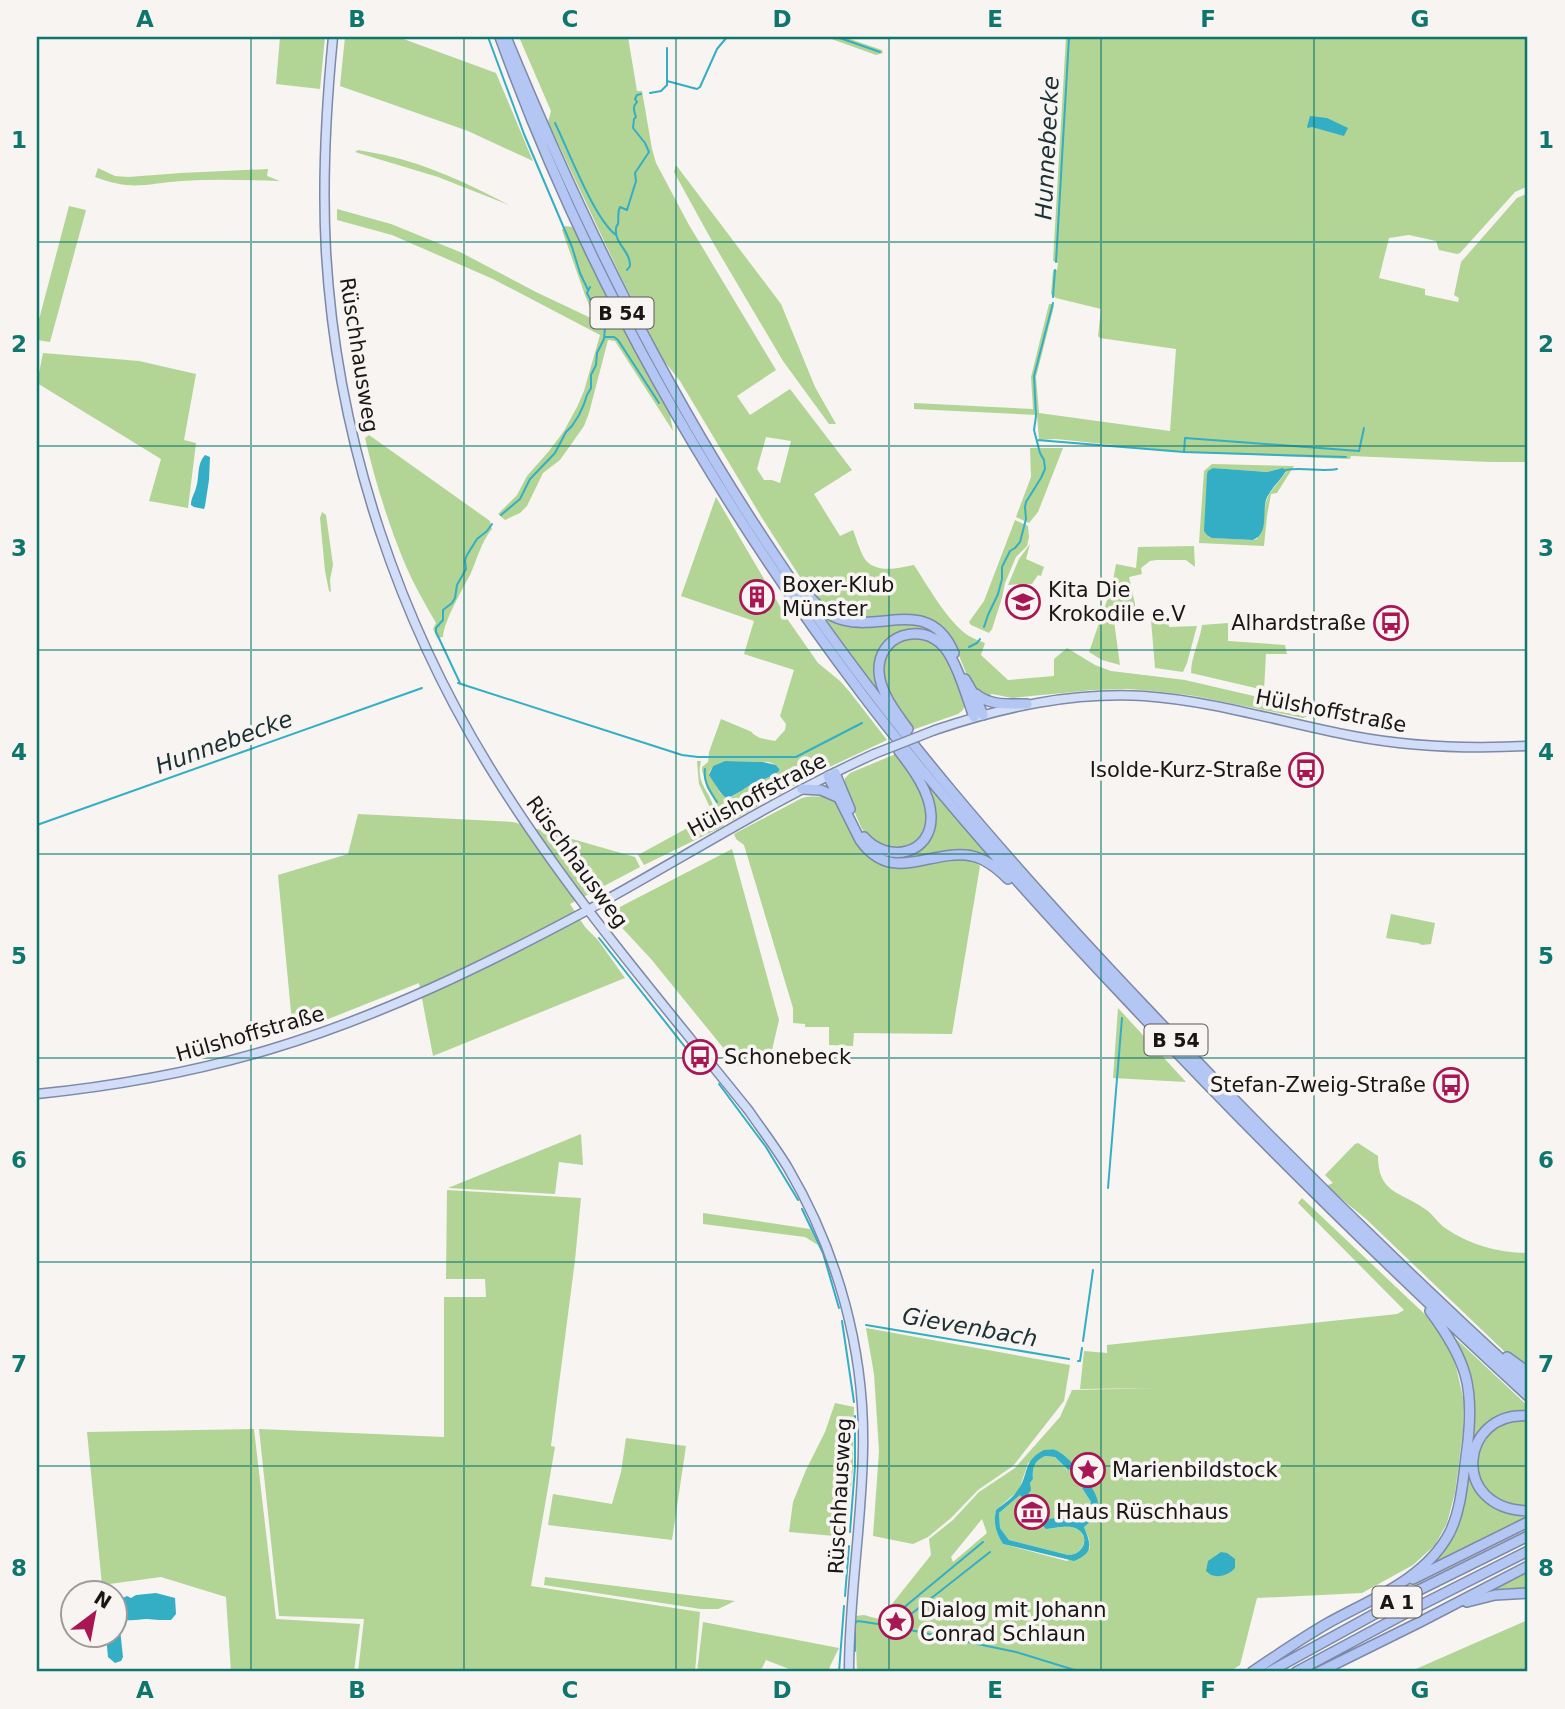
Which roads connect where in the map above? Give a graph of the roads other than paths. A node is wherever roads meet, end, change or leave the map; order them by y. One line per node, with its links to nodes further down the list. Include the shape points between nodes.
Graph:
1 (333, 37): 14 (main road, Rüschhausweg, via 325,148 327,267 348,418 370,500 404,598 455,708 513,804)
2 (500, 37): 6 (highway, B 54, via 563,192 645,357 744,524)
3 (506, 37): 4 (highway, B 54, via 623,298 683,408)
4 (773, 553): 5 (highway, via 816,603 837,618 859,622 910,619 934,627 952,647); 12 (highway, B 54, via 861,678)
5 (970, 688): 7 (highway, via 987,701); 8 (highway)
6 (862, 694): 10 (highway, via 925,792 932,818 924,840 898,853 870,844); 15 (highway, B 54, via 959,814)
7 (1027, 704): 8 (main road, Hülshoffstraße); 9 (main road, Hülshoffstraße, via 1104,696 1164,698 1387,742)
8 (978, 716): 10 (main road, Hülshoffstraße, bridge); 12 (highway, via 939,642 914,633 887,647 880,665 883,687)
9 (1528, 746)
10 (831, 774): 11 (main road, Hülshoffstraße); 13 (highway)
11 (802, 789): 13 (highway, via 826,791); 14 (main road, Hülshoffstraße)
12 (951, 791): 17 (highway, B 54, via 1037,890)
13 (838, 798): 15 (highway, via 866,849 879,859 900,864 953,855 980,858 1004,874 1056,932)
14 (587, 910): 16 (main road, Hülshoffstraße, via 453,979 321,1033 189,1070); 32 (main road, Rüschhausweg, via 772,1143 829,1251 854,1341 863,1417)
15 (1077, 947): 17 (highway, B 54, via 1198,1075)
16 (37, 1094)
17 (1310, 1182): 18 (highway, B 54); 19 (highway, B 54)
18 (1414, 1290): 22 (highway, B 54); 29 (highway, via 1447,1334 1464,1368 1470,1401 1468,1436 1460,1502 1450,1532 1428,1562)
19 (1465, 1326): 20 (highway); 21 (highway, B 54)
20 (1528, 1372)
21 (1528, 1384)
22 (1528, 1396)
23 (1528, 1416): 24 (highway, via 1507,1418 1488,1429 1476,1447 1473,1467 1478,1486 1494,1503)
24 (1528, 1511)
25 (1528, 1522): 29 (highway)
26 (1528, 1536): 34 (highway, A 1)
27 (1528, 1551): 35 (highway, A 1)
28 (1528, 1566): 31 (highway)
29 (1386, 1592): 33 (highway)
30 (1528, 1593): 31 (highway, via 1486,1597)
31 (1420, 1622): 36 (highway)
32 (849, 1672)
33 (1252, 1672)
34 (1269, 1672)
35 (1296, 1672)
36 (1319, 1672)

